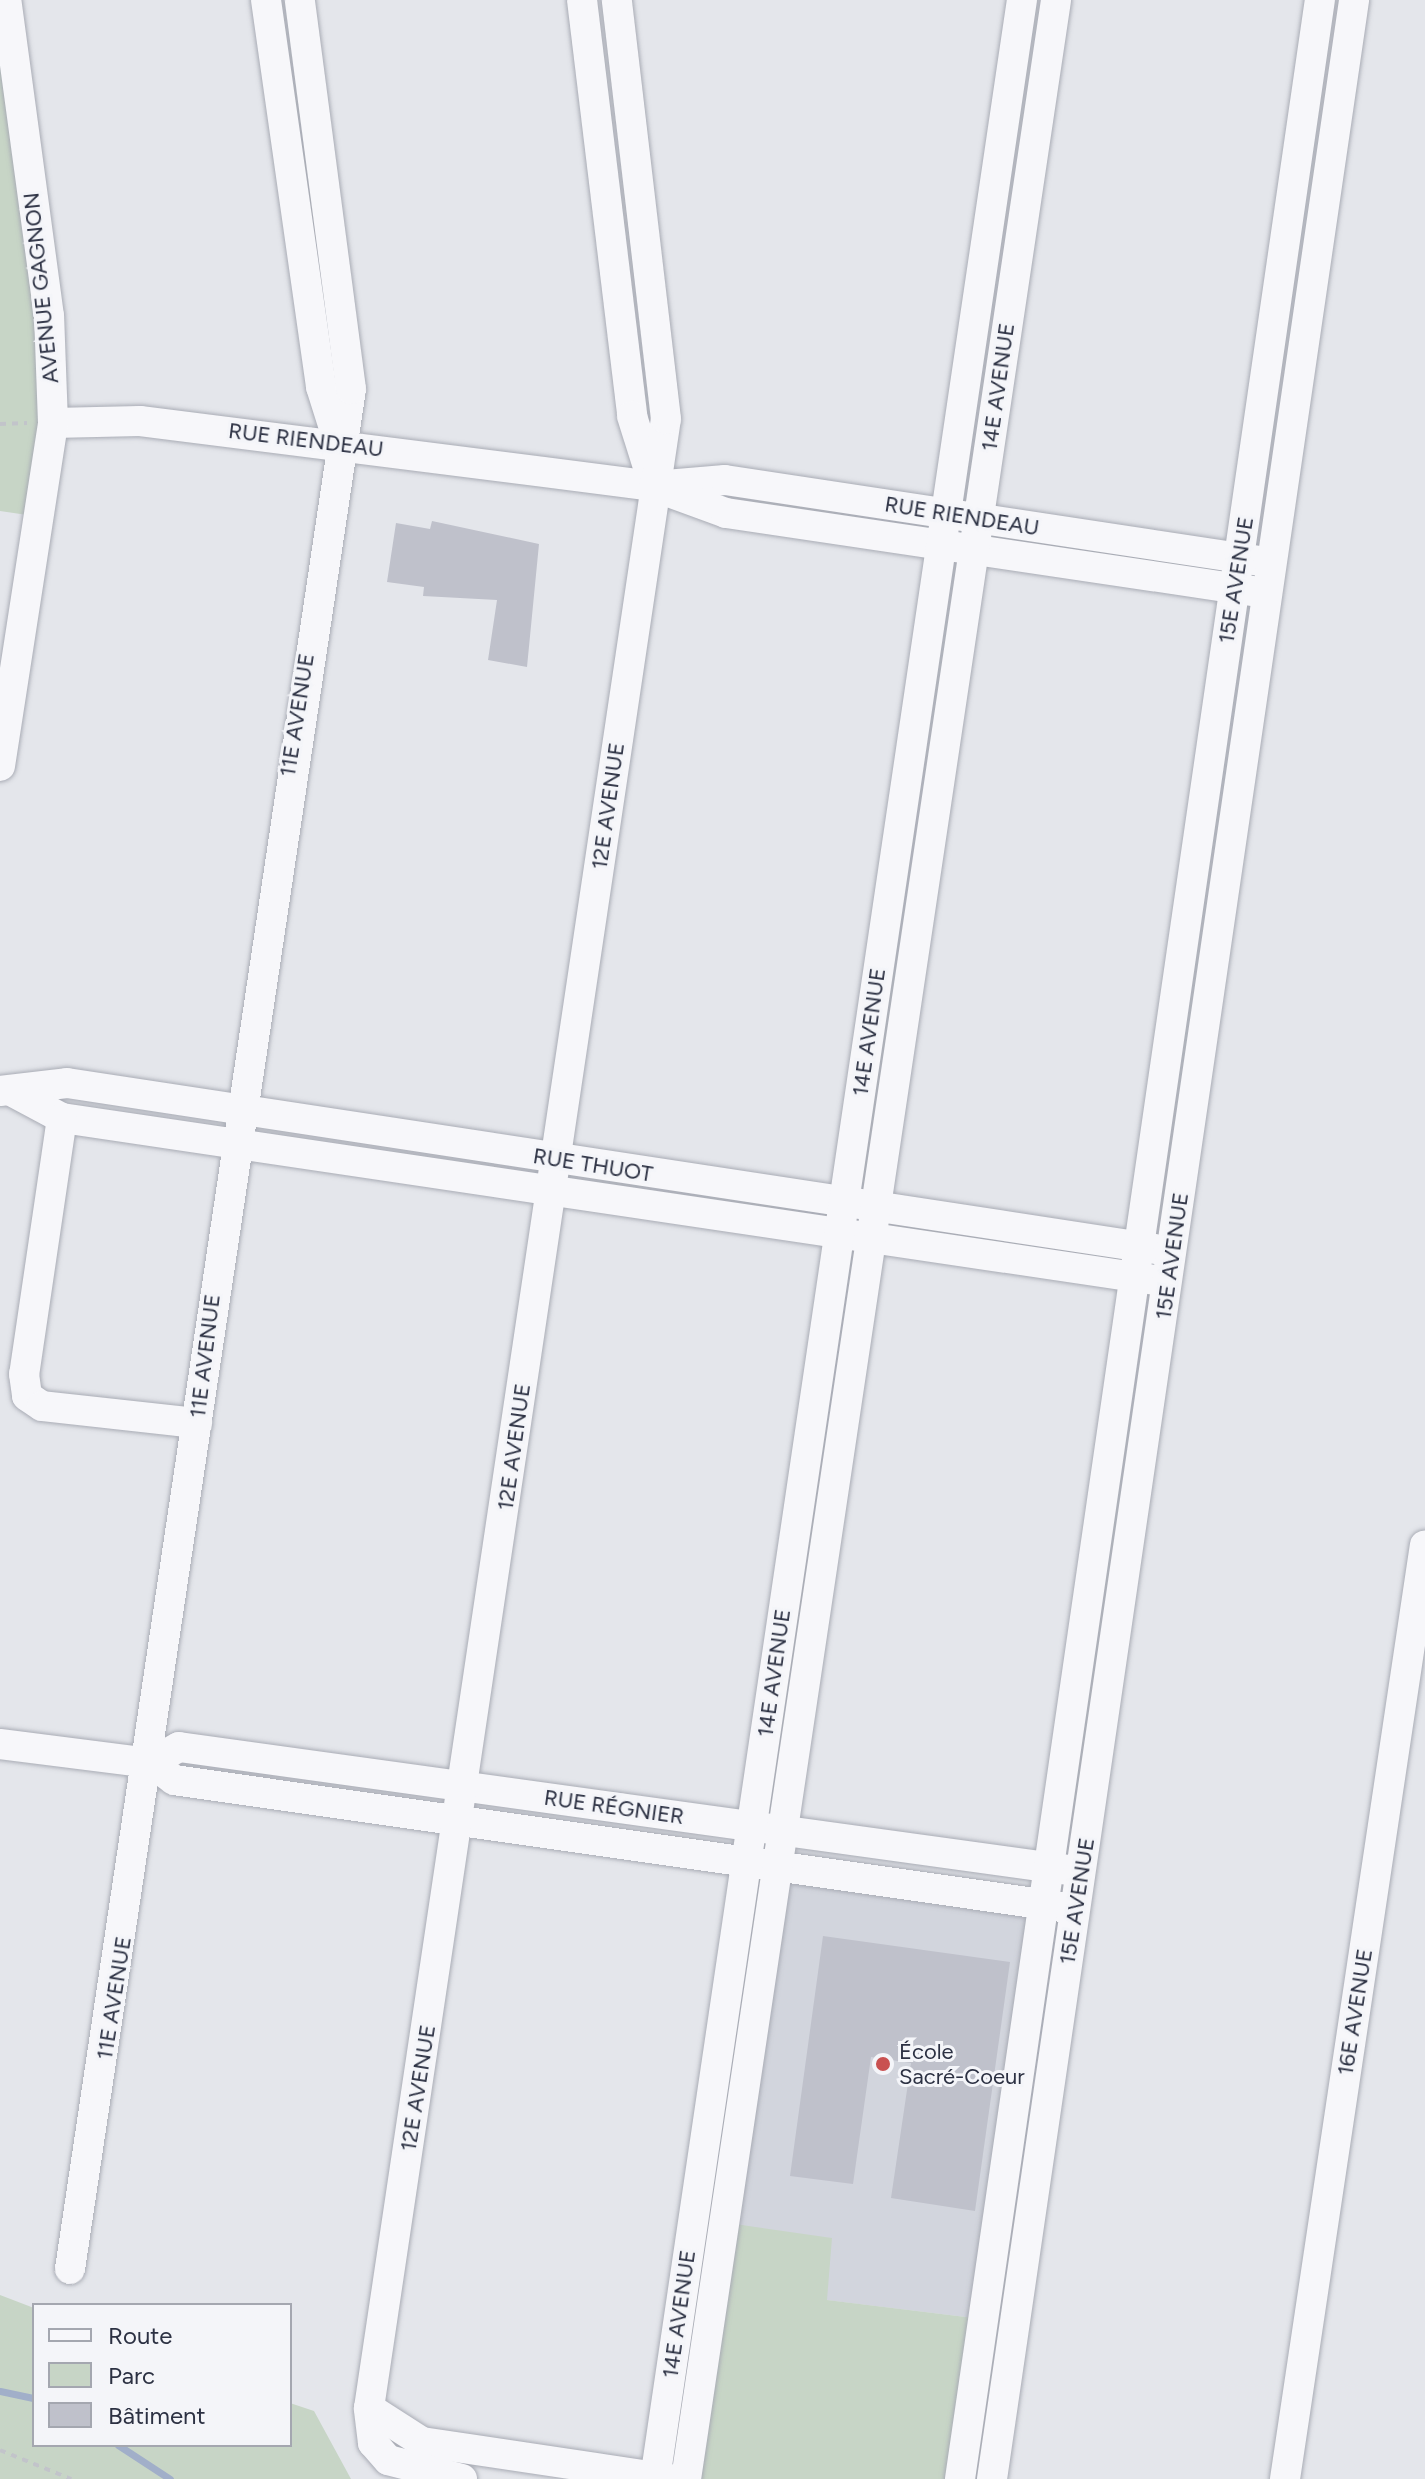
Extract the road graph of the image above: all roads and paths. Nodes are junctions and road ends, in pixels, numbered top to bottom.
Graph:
1 (6, 0) edge
2 (266, 0) edge
3 (300, 0) edge
4 (582, 0) edge
5 (617, 0) edge
6 (1022, 0) edge
7 (1056, 0) edge
8 (1320, 0) edge
9 (1354, 0) edge
10 (632, 127) junction
11 (597, 128) junction
12 (318, 135) junction
13 (285, 138) junction
14 (995, 185) junction
15 (1028, 188) junction
16 (1287, 239) junction
17 (1317, 244) junction
18 (53, 423) junction
19 (338, 443) junction
20 (654, 486) junction
21 (946, 514) junction
22 (979, 518) junction
23 (942, 545) junction
24 (974, 550) junction
25 (1270, 563) junction
26 (1237, 573) junction
27 (1265, 593) junction
28 (0, 766) edge
29 (894, 866) junction
30 (926, 870) junction
31 (1186, 921) junction
32 (1219, 926) junction
33 (7, 1092) edge
34 (238, 1110) junction
35 (62, 1118) junction
36 (233, 1142) junction
37 (554, 1174) junction
38 (842, 1217) junction
39 (873, 1222) junction
40 (1138, 1246) junction
41 (1173, 1252) junction
42 (1134, 1277) junction
43 (1168, 1282) junction
44 (197, 1423) junction
45 (1425, 1545) edge
46 (1089, 1581) junction
47 (1123, 1587) junction
48 (0, 1744) edge
49 (151, 1763) junction
50 (464, 1787) junction
51 (459, 1821) junction
52 (751, 1826) junction
53 (782, 1831) junction
54 (746, 1862) junction
55 (777, 1867) junction
56 (1048, 1868) junction
57 (1082, 1872) junction
58 (1042, 1905) junction
59 (1076, 1909) junction
60 (1010, 2113) junction
61 (1044, 2119) junction
62 (70, 2269) dead end
63 (989, 2269) junction
64 (1023, 2272) junction
65 (369, 2408) junction
66 (0, 2450) edge
67 (660, 2478) edge
68 (71, 2479) edge
69 (462, 2479) edge
70 (686, 2479) edge
71 (960, 2479) edge
72 (992, 2479) edge
73 (1285, 2479) edge

1 - 18 street, AVENUE GAGNON
2 - 13 street, 11E AVENUE
3 - 12 street, 11E AVENUE
4 - 11 street, 12E AVENUE
5 - 10 street, 12E AVENUE
6 - 14 street, 14E AVENUE
7 - 15 street, 14E AVENUE
8 - 16 street, 15E AVENUE
9 - 17 street, 15E AVENUE
10 - 11 street
10 - 20 street, 12E AVENUE
11 - 20 street, 12E AVENUE
12 - 13 street
12 - 19 street, 11E AVENUE
13 - 19 street, 11E AVENUE
14 - 15 street
14 - 21 street, 14E AVENUE
15 - 22 street, 14E AVENUE
16 - 17 street
16 - 26 street, 15E AVENUE
17 - 25 street, 15E AVENUE
18 - 19 street, RUE RIENDEAU
18 - 28 street, AVENUE GAGNON
19 - 20 street, RUE RIENDEAU
19 - 34 street, 11E AVENUE
20 - 21 street, RUE RIENDEAU
20 - 23 street, RUE RIENDEAU
20 - 37 street, 12E AVENUE
21 - 22 street, RUE RIENDEAU
21 - 23 street, 14E AVENUE
22 - 24 street, 14E AVENUE
22 - 26 street, RUE RIENDEAU
23 - 24 street, RUE RIENDEAU
23 - 29 street, 14E AVENUE
24 - 26 street, RUE RIENDEAU
24 - 30 street, 14E AVENUE
25 - 26 street, RUE RIENDEAU
25 - 27 street, 15E AVENUE
26 - 27 street, RUE RIENDEAU
26 - 31 street, 15E AVENUE
27 - 32 street, 15E AVENUE
29 - 30 street
29 - 38 street, 14E AVENUE
30 - 39 street, 14E AVENUE
31 - 32 street
31 - 40 street, 15E AVENUE
32 - 41 street, 15E AVENUE
33 - 34 street, RUE THUOT
33 - 35 street, RUE THUOT
34 - 36 street, 11E AVENUE
34 - 37 street, RUE THUOT
35 - 36 street, RUE THUOT
35 - 44 street
36 - 37 street, RUE THUOT
36 - 44 street, 11E AVENUE
37 - 38 street, RUE THUOT
37 - 50 street, 12E AVENUE
38 - 39 street, RUE THUOT
38 - 52 street, 14E AVENUE
39 - 40 street, RUE THUOT
39 - 42 street, RUE THUOT
39 - 53 street, 14E AVENUE
40 - 41 street, RUE THUOT
40 - 42 street, 15E AVENUE
41 - 43 street, 15E AVENUE
42 - 43 street, RUE THUOT
42 - 46 street, 15E AVENUE
43 - 47 street, 15E AVENUE
44 - 49 street, 11E AVENUE
45 - 73 street, 16E AVENUE
46 - 47 street
46 - 56 street, 15E AVENUE
47 - 57 street, 15E AVENUE
48 - 49 street, RUE RÉGNIER
49 - 50 street, RUE RÉGNIER
49 - 51 street, RUE RÉGNIER
49 - 62 street, 11E AVENUE
50 - 51 street, 12E AVENUE
50 - 52 street, RUE RÉGNIER
51 - 54 street, RUE RÉGNIER
51 - 65 street, 12E AVENUE
52 - 53 street, RUE RÉGNIER
52 - 54 street, 14E AVENUE
53 - 55 street, 14E AVENUE
53 - 56 street, RUE RÉGNIER
54 - 55 street, RUE RÉGNIER
54 - 67 street, 14E AVENUE
55 - 58 street, RUE RÉGNIER
55 - 70 street, 14E AVENUE
56 - 57 street, RUE RÉGNIER
56 - 58 street, 15E AVENUE
57 - 59 street, 15E AVENUE
58 - 59 street, RUE RÉGNIER
58 - 60 street, 15E AVENUE
59 - 61 street, 15E AVENUE
60 - 61 street
60 - 63 street, 15E AVENUE
61 - 64 street, 15E AVENUE
63 - 64 street
63 - 71 street, 15E AVENUE
64 - 72 street, 15E AVENUE
65 - 67 street
65 - 69 street, 12E AVENUE
66 - 68 path

